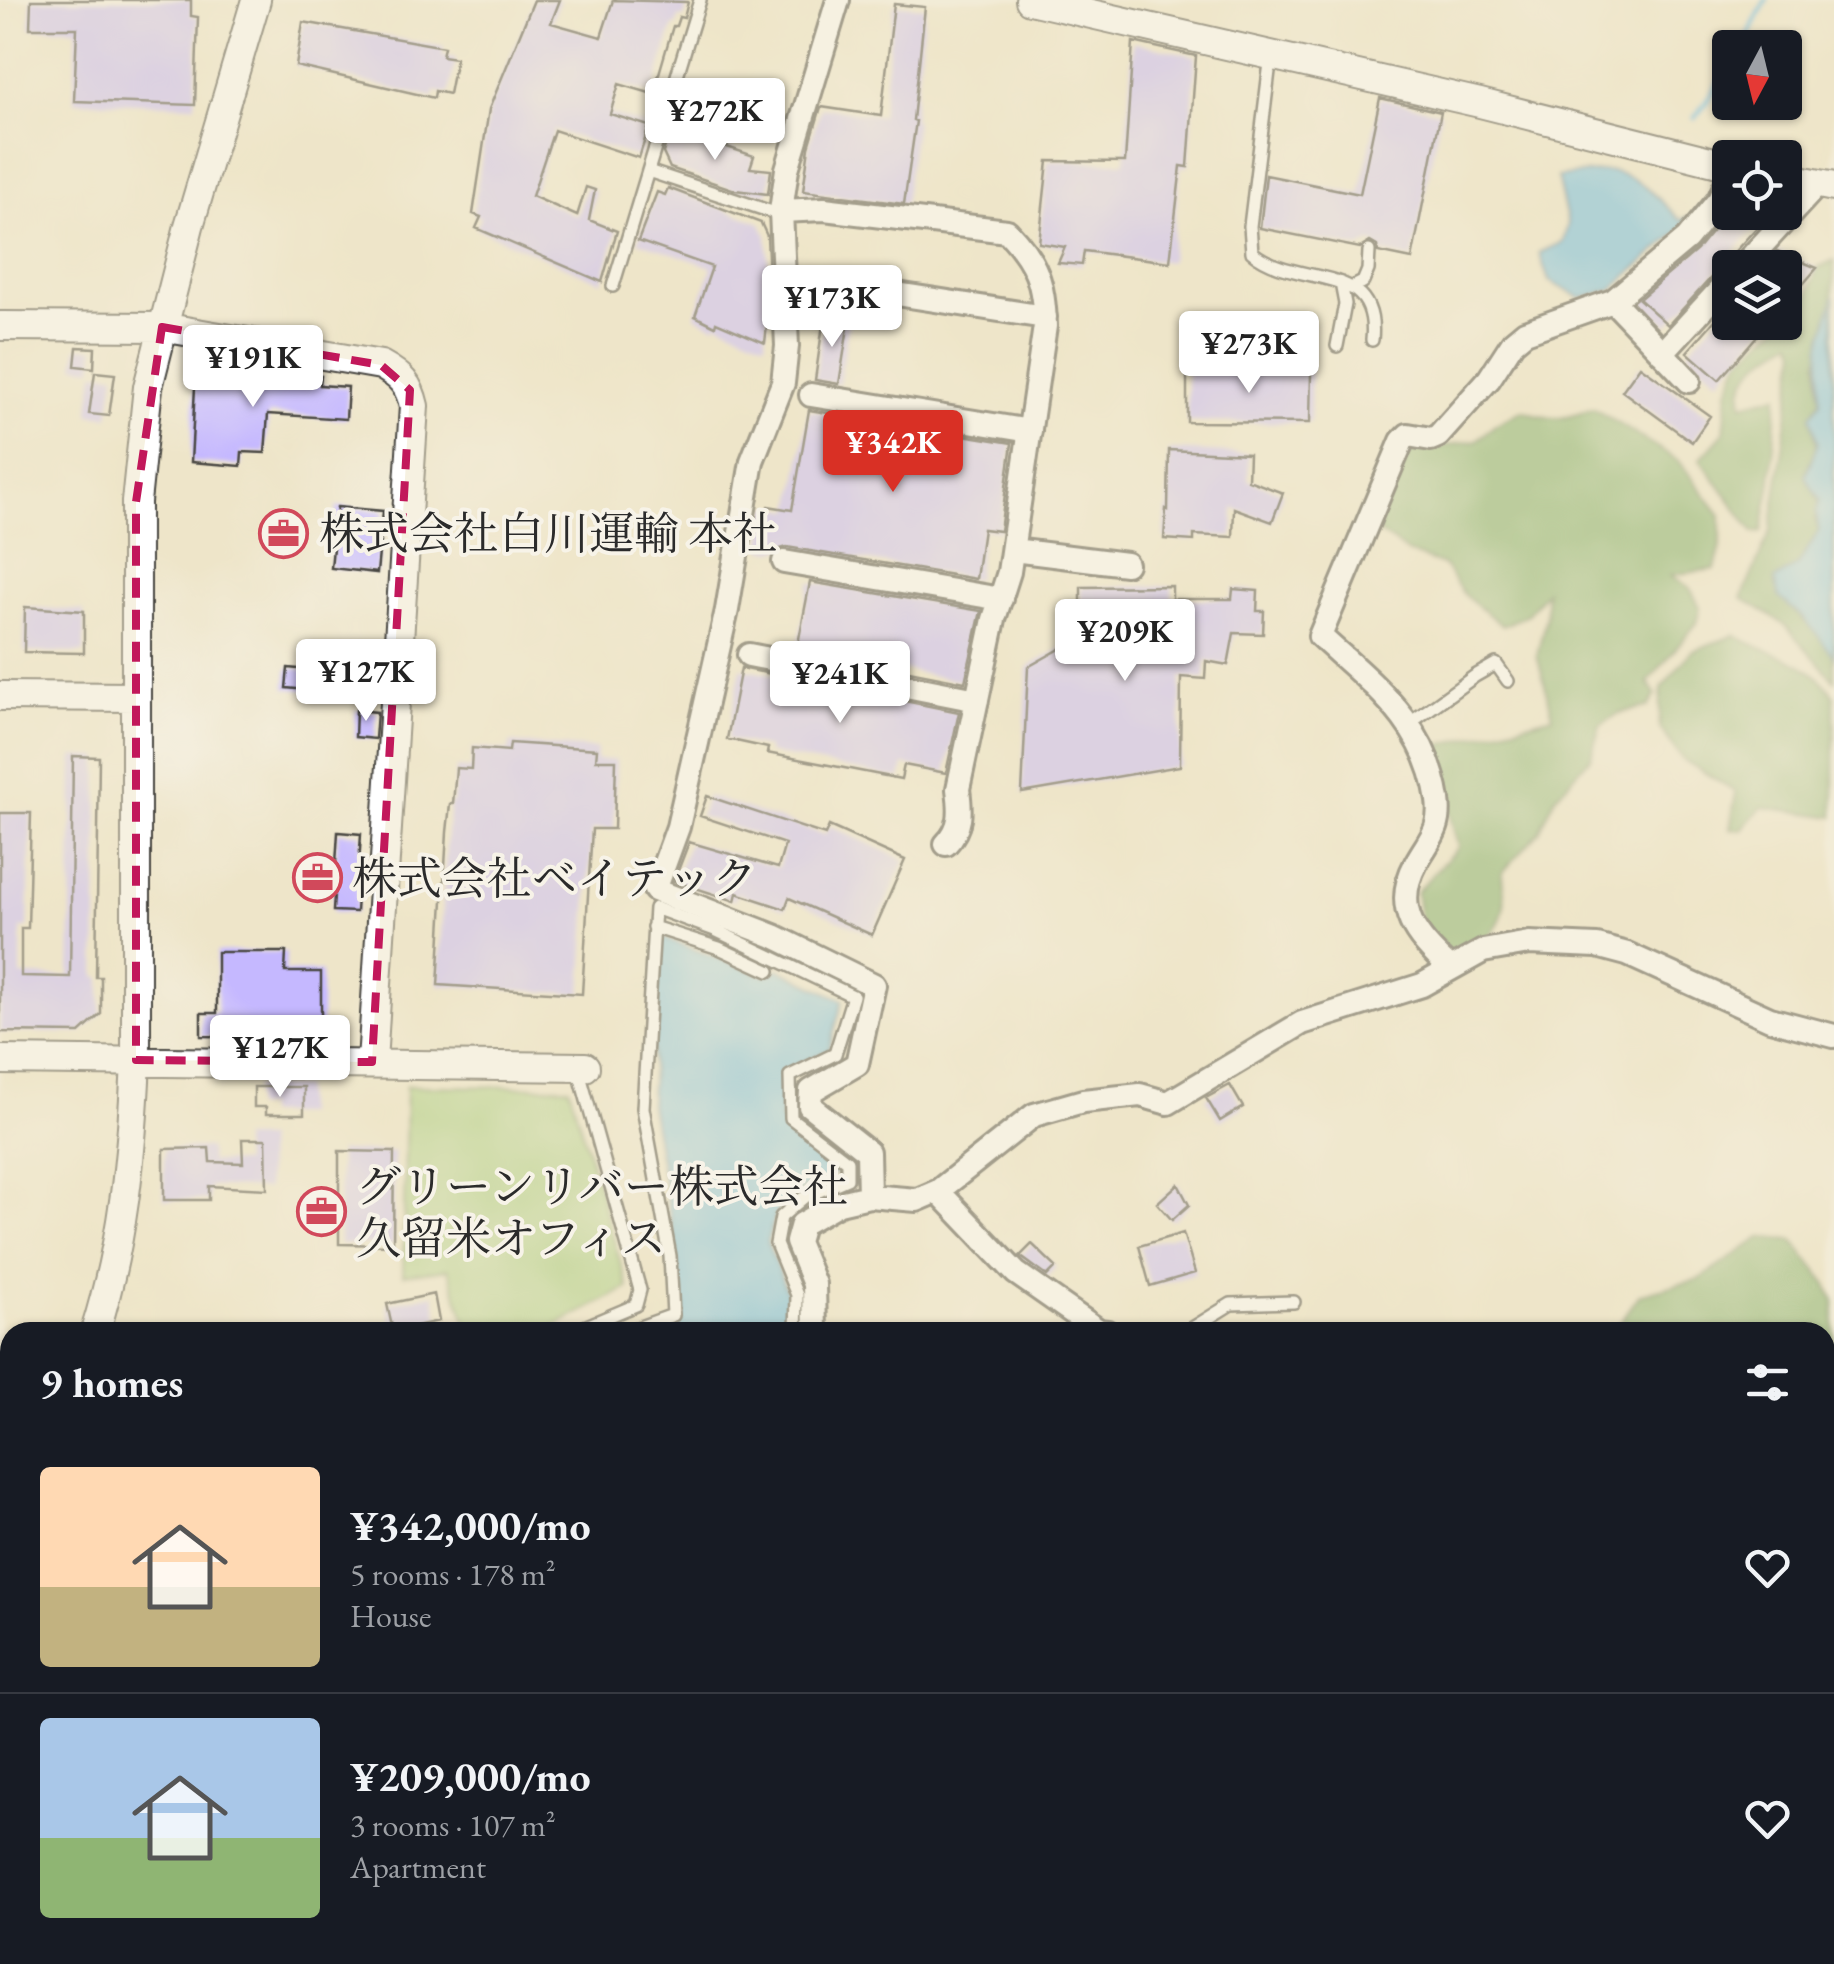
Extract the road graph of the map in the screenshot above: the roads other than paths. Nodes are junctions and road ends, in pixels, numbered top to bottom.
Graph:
1 (256, 0) edge
2 (700, 0) edge
3 (838, 0) edge
4 (1030, 0) edge
5 (1271, 55) junction
6 (1712, 162) edge
7 (648, 171) junction
8 (1826, 186) edge
9 (1712, 208) edge
10 (781, 213) junction
11 (1760, 250) edge
12 (1370, 251) dead end
13 (826, 283) dead end
14 (613, 286) dead end
15 (1346, 286) junction
16 (1712, 299) edge
17 (1613, 301) junction
18 (1045, 317) junction
19 (0, 326) edge
20 (162, 327) junction
21 (1372, 340) dead end
22 (1337, 346) dead end
23 (1662, 353) junction
24 (1689, 380) dead end
25 (812, 395) dead end
26 (1030, 431) junction
27 (1012, 550) junction
28 (784, 562) dead end
29 (1126, 564) dead end
30 (1001, 599) junction
31 (749, 655) dead end
32 (1508, 681) dead end
33 (0, 696) edge
34 (136, 697) junction
35 (977, 700) junction
36 (1410, 724) junction
37 (946, 844) dead end
38 (653, 926) junction
39 (1450, 968) junction
40 (769, 970) dead end
41 (1834, 1036) edge
42 (0, 1060) edge
43 (136, 1060) junction
44 (372, 1062) junction
45 (581, 1067) joint
46 (938, 1191) junction
47 (868, 1196) junction
48 (1294, 1302) dead end
49 (99, 1322) edge
50 (595, 1322) edge
51 (653, 1322) edge
52 (796, 1322) edge
53 (815, 1322) edge
54 (1085, 1322) edge
55 (1202, 1322) edge

1 - 20 street
2 - 7 lane
3 - 10 street
4 - 5 street
5 - 6 street
5 - 15 lane
7 - 10 lane
7 - 14 lane
8 - 11 street
9 - 17 street
10 - 18 street
10 - 47 street
12 - 15 lane
13 - 18 street
15 - 21 lane
15 - 22 lane
16 - 23 street
17 - 23 street
17 - 36 street
18 - 26 street
19 - 20 street
20 - 34 street
20 - 44 street
23 - 24 street
25 - 26 street
26 - 27 street
27 - 29 street
27 - 30 street
28 - 30 street
30 - 35 street
31 - 35 street
32 - 36 lane
33 - 34 street
34 - 43 street
35 - 37 street
36 - 39 street
38 - 40 lane
38 - 51 lane
38 - 52 lane
39 - 41 street
39 - 46 street
42 - 43 street
43 - 44 street
43 - 49 street
44 - 45 street
45 - 50 lane
46 - 47 street
46 - 54 street
47 - 53 street
48 - 55 lane

